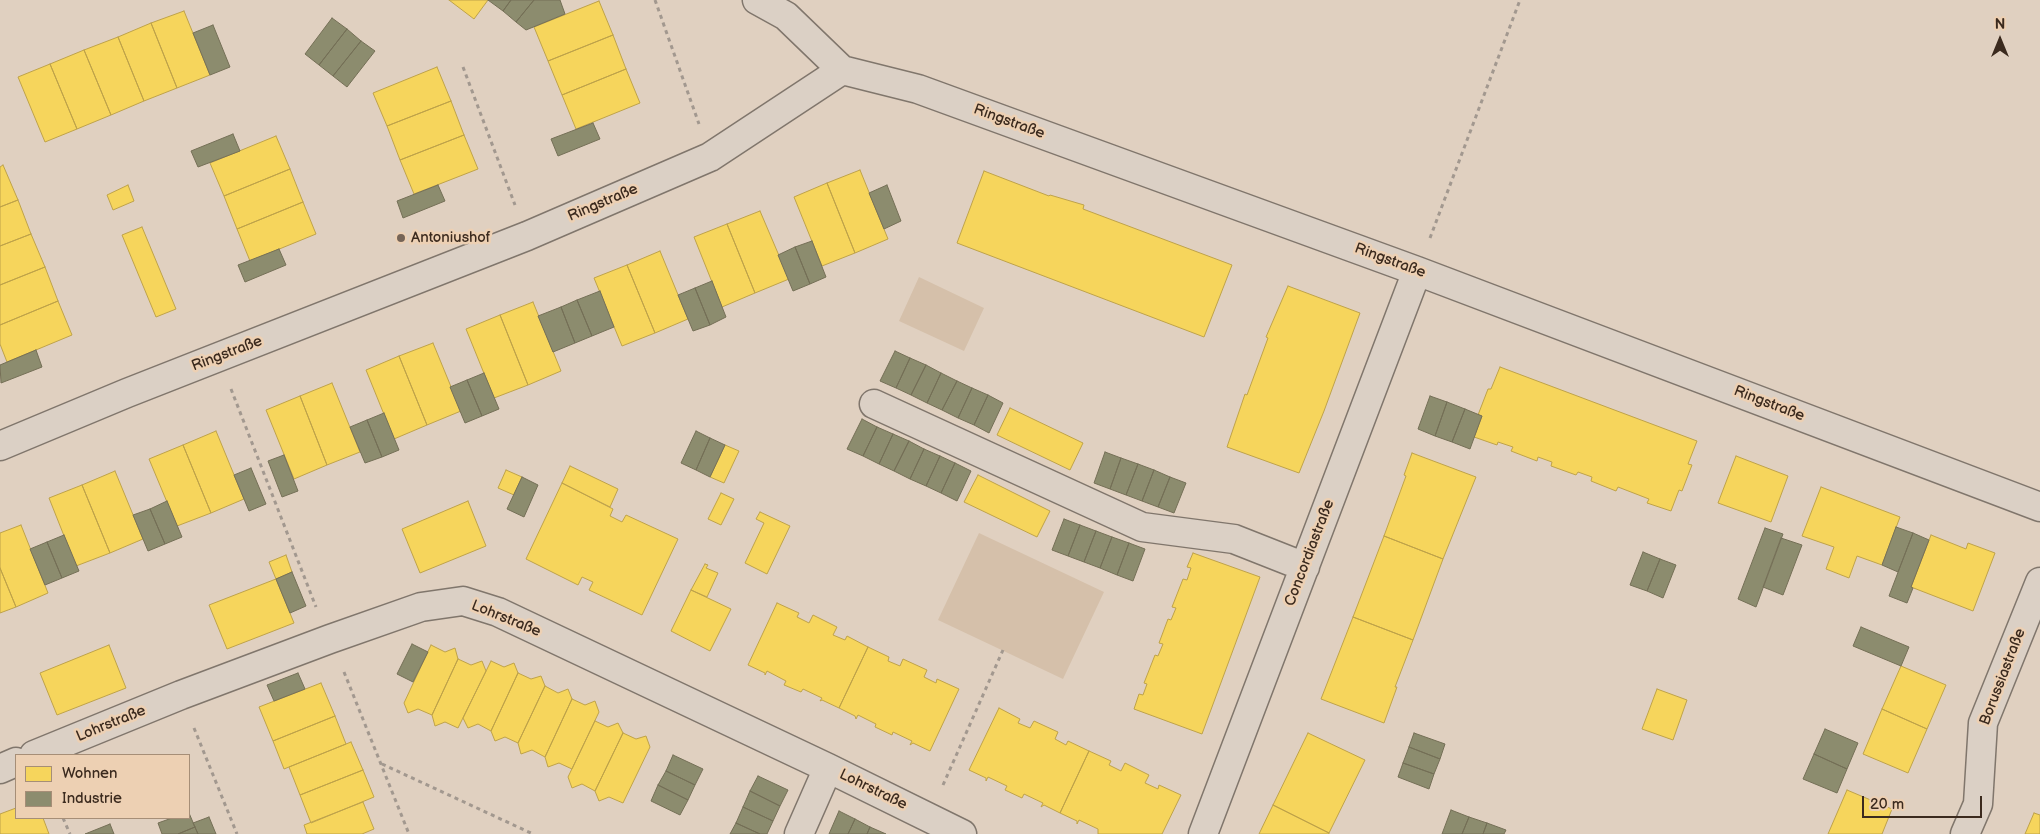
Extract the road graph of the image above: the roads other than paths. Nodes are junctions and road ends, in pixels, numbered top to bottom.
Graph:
1 (757, 0) edge
2 (842, 70) junction
3 (1417, 271) junction
4 (874, 404) dead end
5 (0, 446) edge
6 (2040, 507) edge
7 (1305, 567) junction
8 (2040, 582) edge
9 (36, 754) edge
10 (15, 762) edge
11 (0, 768) edge
12 (828, 768) junction
13 (799, 834) edge
14 (962, 834) edge
15 (1203, 834) edge
16 (1965, 834) edge

1 - 2 street
2 - 3 street, Ringstraße
2 - 5 street, Ringstraße
3 - 6 street, Ringstraße
3 - 7 street, Concordiastraße
4 - 7 street
7 - 15 street, Concordiastraße
8 - 16 street, Borussiastraße
9 - 12 street, Lohrstraße
10 - 11 street
12 - 13 street
12 - 14 street, Lohrstraße

